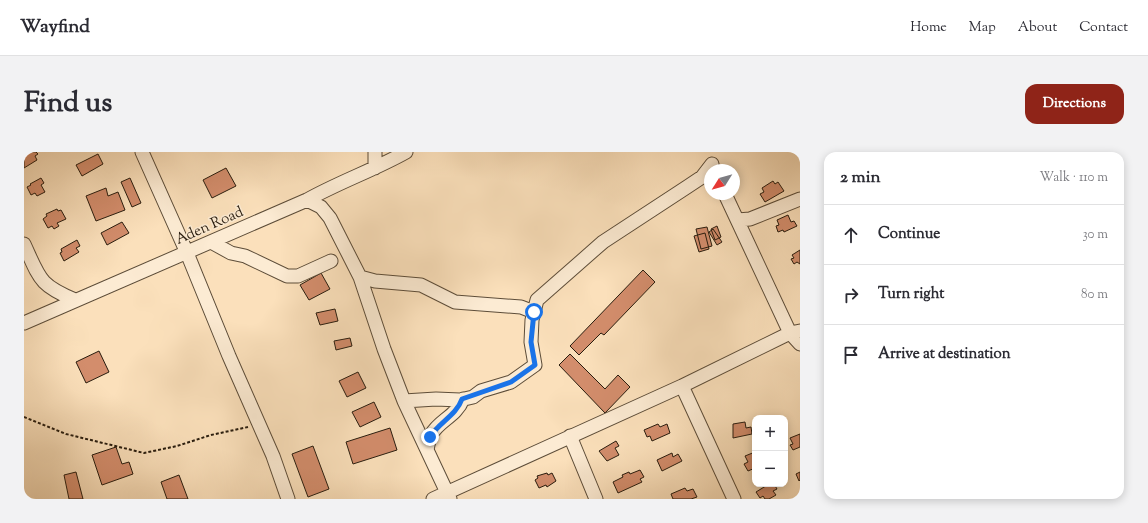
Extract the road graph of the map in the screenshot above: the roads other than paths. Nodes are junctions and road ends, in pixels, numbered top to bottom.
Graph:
1 (142, 152) edge
2 (375, 152) edge
3 (406, 152) edge
4 (711, 162) edge
5 (375, 168) junction
6 (800, 199) edge
7 (307, 200) junction
8 (728, 200) edge
9 (738, 220) junction
10 (211, 242) junction
11 (24, 244) edge
12 (187, 253) junction
13 (331, 262) dead end
14 (360, 277) junction
15 (76, 300) junction
16 (534, 312) junction
17 (24, 323) edge
18 (795, 332) edge
19 (800, 344) edge
20 (682, 386) junction
21 (462, 399) junction
22 (404, 401) junction
23 (570, 436) junction
24 (427, 450) junction
25 (449, 496) edge
26 (288, 499) edge
27 (433, 499) edge
28 (596, 499) edge
29 (734, 499) edge

1 - 12 street
2 - 5 street
3 - 5 street, Aden Road
4 - 16 street
5 - 7 street, Aden Road
6 - 9 street
7 - 10 street, Aden Road
7 - 14 street
8 - 9 street
9 - 18 street
10 - 12 street, Aden Road
10 - 13 street
11 - 15 street
12 - 15 street, Aden Road
12 - 26 street
14 - 16 street
14 - 22 street
15 - 17 street, Aden Road
16 - 21 street
18 - 19 street
18 - 20 street
20 - 23 street
20 - 29 street
21 - 22 street
21 - 24 street
22 - 24 street
23 - 25 street
23 - 28 street
24 - 25 street
25 - 27 street

